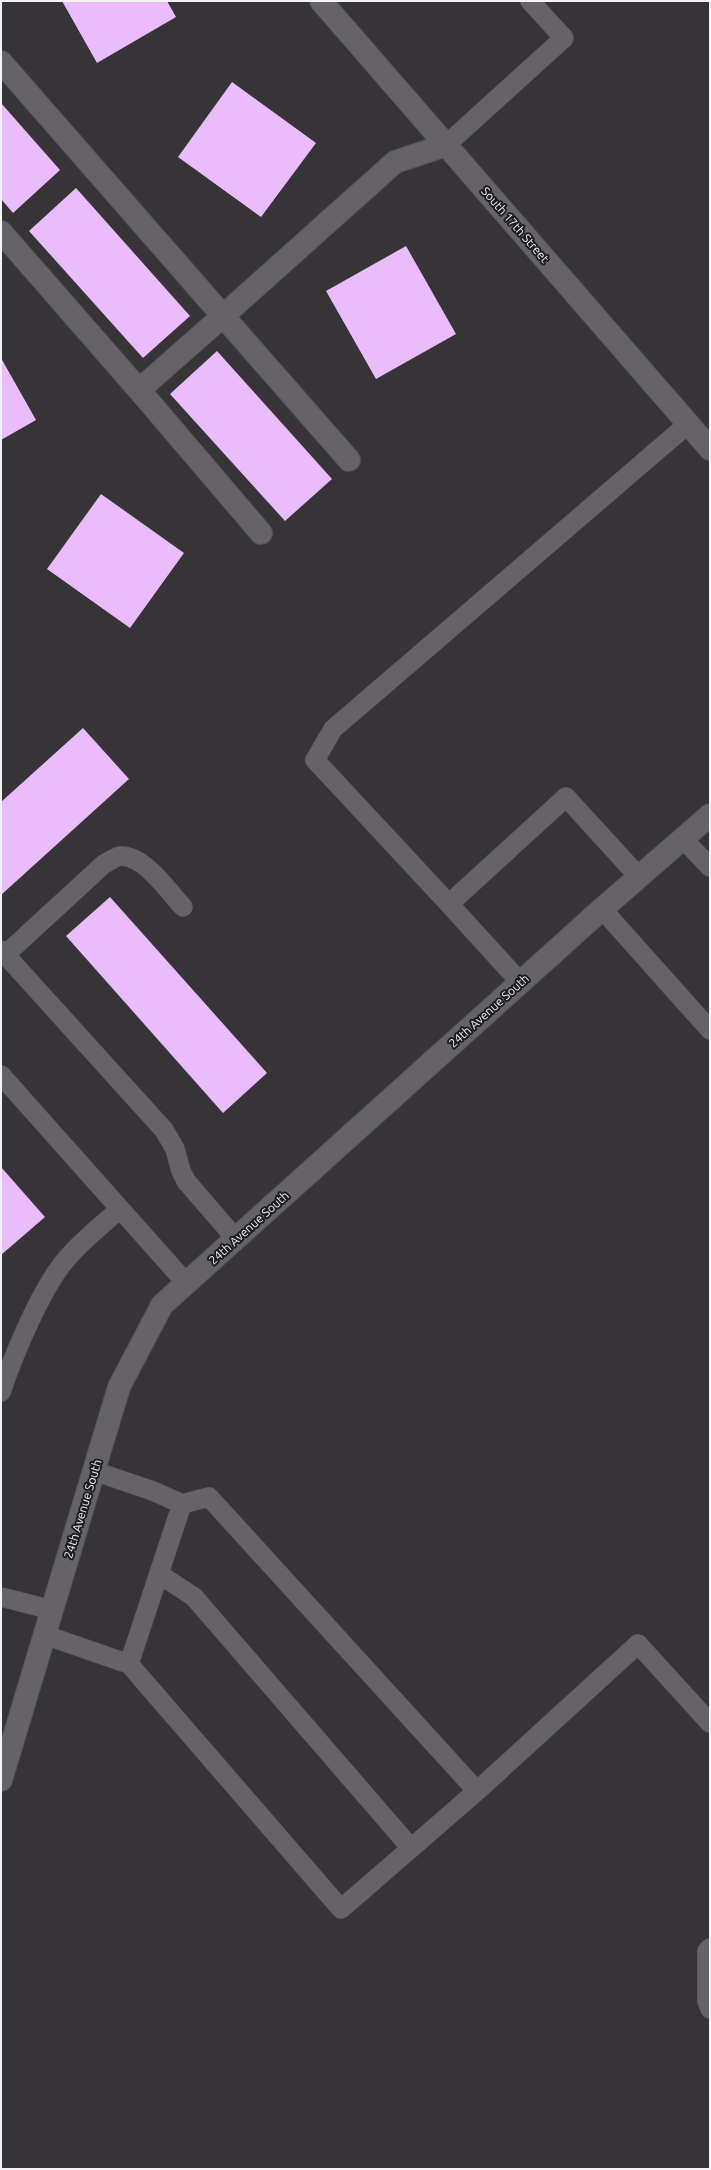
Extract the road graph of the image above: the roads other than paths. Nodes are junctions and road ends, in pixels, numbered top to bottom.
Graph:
1 (321, 1) edge
2 (530, 1) edge
3 (1, 62) edge
4 (446, 145) junction
5 (1, 232) edge
6 (223, 316) junction
7 (139, 390) junction
8 (688, 424) junction
9 (710, 449) edge
10 (349, 460) dead end
11 (261, 533) dead end
12 (710, 815) edge
13 (683, 839) junction
14 (710, 867) edge
15 (639, 877) junction
16 (449, 904) junction
17 (183, 907) dead end
18 (602, 909) junction
19 (3, 953) edge
20 (521, 983) junction
21 (710, 1030) edge
22 (1, 1075) edge
23 (120, 1209) junction
24 (236, 1239) junction
25 (186, 1284) junction
26 (6, 1363) edge
27 (1, 1392) edge
28 (94, 1471) junction
29 (182, 1504) junction
30 (159, 1574) junction
31 (1, 1597) edge
32 (52, 1610) junction
33 (45, 1635) junction
34 (129, 1664) junction
35 (710, 1722) edge
36 (1, 1780) edge
37 (477, 1791) junction
38 (411, 1848) junction
39 (710, 1948) edge
40 (710, 2009) edge

1 - 4 street, South 17th Street
2 - 4 lane
3 - 6 street
4 - 6 street
4 - 8 street, South 17th Street
5 - 7 street
6 - 7 street
6 - 10 street
7 - 11 street
8 - 9 street, South 17th Street
8 - 16 lane
12 - 13 street, 24th Avenue South
13 - 14 lane
13 - 15 street, 24th Avenue South
15 - 16 lane
15 - 18 street, 24th Avenue South
16 - 20 lane
17 - 19 lane
18 - 20 street, 24th Avenue South
18 - 21 lane
19 - 24 lane
20 - 24 street, 24th Avenue South
22 - 23 lane
23 - 25 lane
23 - 26 lane
24 - 25 street, 24th Avenue South
25 - 28 street, 24th Avenue South
26 - 27 lane
28 - 29 lane
28 - 32 street, 24th Avenue South
29 - 30 lane
29 - 37 lane
30 - 34 lane
30 - 38 lane
31 - 32 lane
32 - 33 street, 24th Avenue South
33 - 34 lane
33 - 36 street, 24th Avenue South
34 - 38 lane
35 - 37 lane
37 - 38 lane
39 - 40 lane

